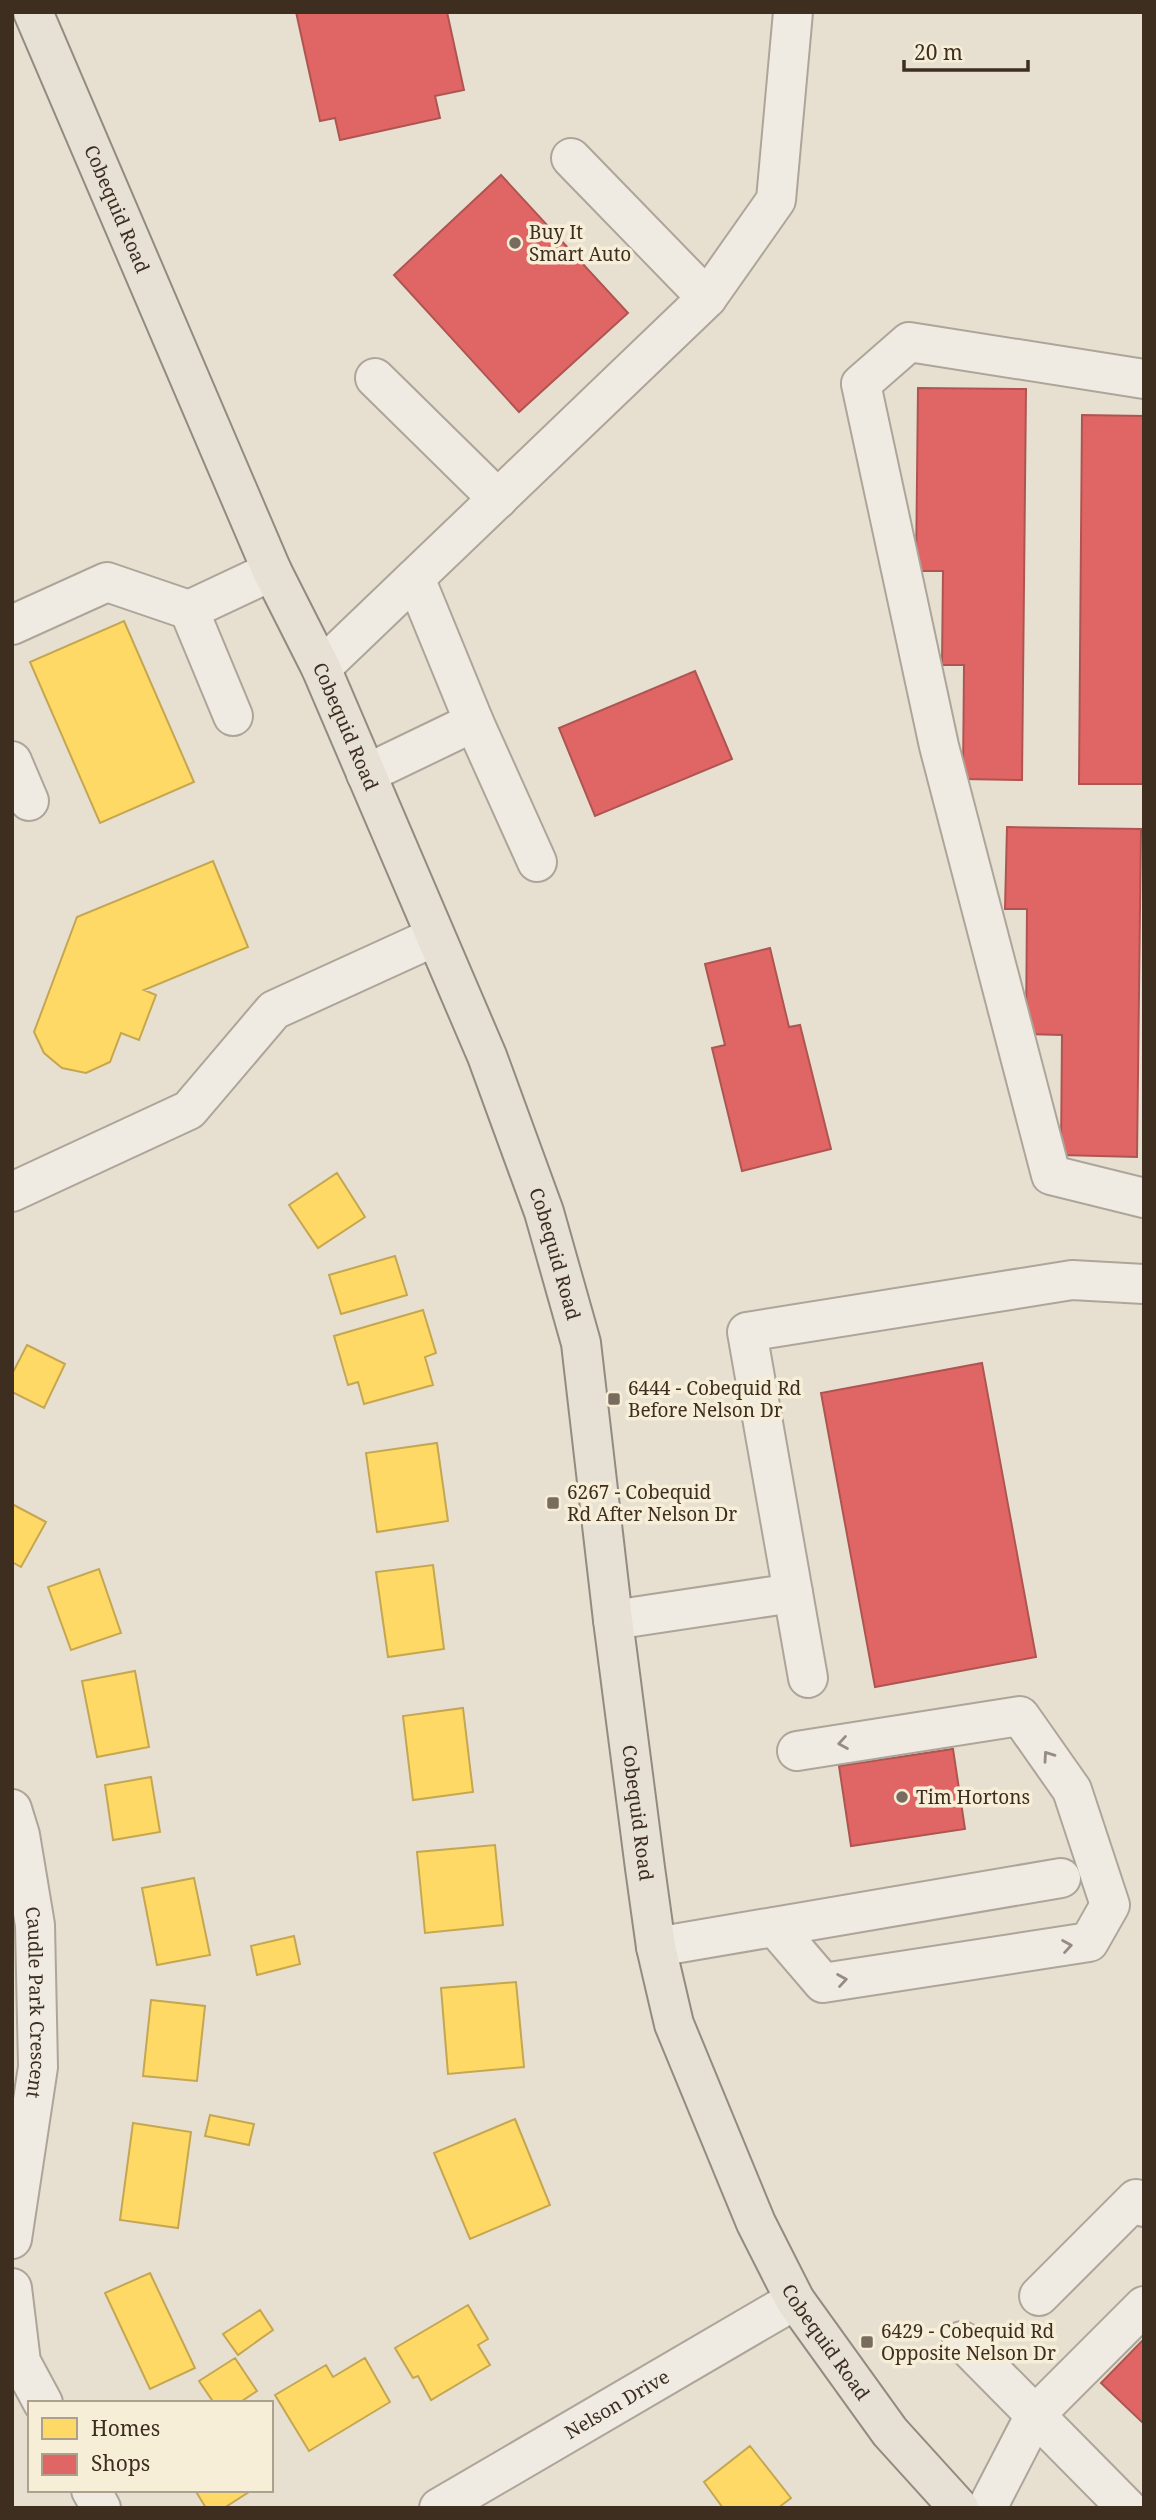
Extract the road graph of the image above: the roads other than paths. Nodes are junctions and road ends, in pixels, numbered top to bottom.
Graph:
1 (33, 12) edge
2 (793, 12) edge
3 (571, 158) dead end
4 (707, 298) junction
5 (375, 379) dead end
6 (1144, 379) edge
7 (498, 499) junction
8 (272, 571) junction
9 (415, 578) junction
10 (190, 610) junction
11 (12, 625) edge
12 (321, 668) junction
13 (233, 716) dead end
14 (474, 722) junction
15 (12, 761) edge
16 (366, 774) junction
17 (29, 801) dead end
18 (537, 862) dead end
19 (434, 937) junction
20 (12, 1192) edge
21 (1144, 1198) edge
22 (1144, 1284) edge
23 (793, 1593) junction
24 (612, 1620) junction
25 (808, 1678) dead end
26 (797, 1751) dead end
27 (12, 1810) edge
28 (1061, 1878) dead end
29 (775, 1927) junction
30 (656, 1947) junction
31 (1141, 2198) edge
32 (12, 2239) edge
33 (12, 2288) edge
34 (1039, 2296) dead end
35 (795, 2300) junction
36 (1144, 2306) edge
37 (962, 2342) dead end
38 (42, 2401) edge
39 (1035, 2415) junction
40 (92, 2492) edge
41 (101, 2508) edge
42 (439, 2508) edge
43 (959, 2508) edge
44 (987, 2508) edge
45 (1127, 2508) edge

1 - 8 main road, Cobequid Road
2 - 4 street
3 - 4 street
4 - 7 street
5 - 7 street
6 - 21 street
7 - 9 street
8 - 10 street
8 - 12 main road, Cobequid Road
9 - 12 street
9 - 14 street
10 - 11 street
10 - 13 street
12 - 16 main road, Cobequid Road
14 - 16 street
14 - 18 street
15 - 17 street
16 - 19 main road, Cobequid Road
19 - 20 street
19 - 24 main road, Cobequid Road
22 - 23 street
23 - 24 street
23 - 25 street
24 - 30 main road, Cobequid Road
29 -> 26 street
27 - 32 street, Caudle Park Crescent
28 - 29 street
29 - 30 street
30 - 35 main road, Cobequid Road
31 - 34 street
33 - 38 street
35 - 42 street, Nelson Drive
35 - 43 main road, Cobequid Road
36 - 39 street
37 - 39 street
39 - 44 street
39 - 45 street
40 - 41 street

